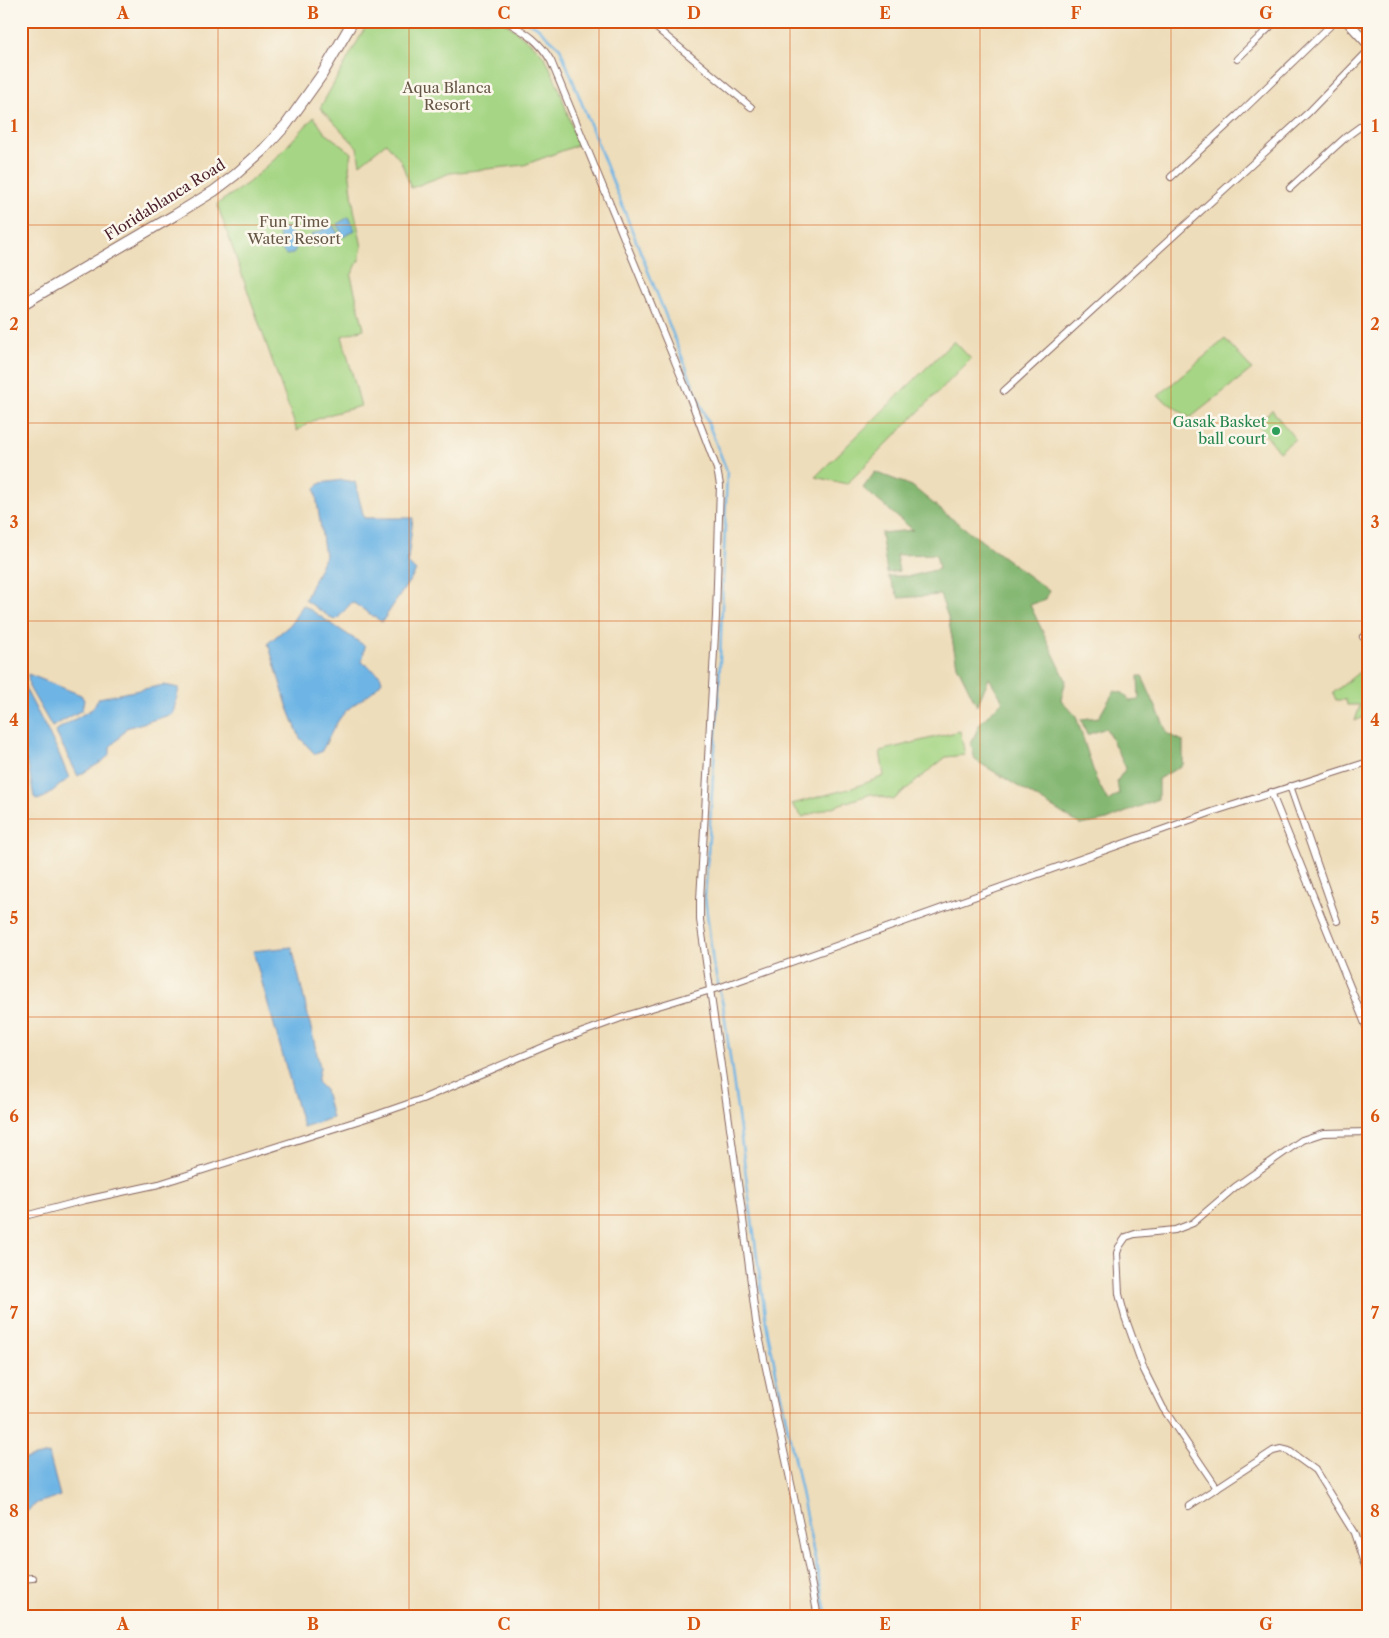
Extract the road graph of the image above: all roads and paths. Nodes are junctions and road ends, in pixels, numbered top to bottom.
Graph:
1 (353, 21) edge
2 (506, 21) edge
3 (648, 21) edge
4 (1276, 21) edge
5 (1335, 21) edge
6 (1347, 21) edge
7 (1368, 44) edge
8 (1368, 51) edge
9 (1237, 59) dead end
10 (751, 107) dead end
11 (1368, 120) edge
12 (1171, 177) dead end
13 (1290, 188) dead end
14 (21, 305) edge
15 (1004, 391) dead end
16 (1368, 762) edge
17 (1290, 786) junction
18 (1271, 792) junction
19 (1337, 921) dead end
20 (715, 989) junction
21 (1368, 1031) edge
22 (1368, 1132) edge
23 (21, 1217) edge
24 (1216, 1488) junction
25 (1188, 1506) dead end
26 (1368, 1575) edge
27 (33, 1578) dead end
28 (21, 1579) edge
29 (818, 1617) edge

1 - 14 main road, Floridablanca Road
2 - 20 street
3 - 10 street
4 - 9 street
5 - 12 street
6 - 7 street
8 - 15 street
11 - 13 street
16 - 17 street
17 - 18 street
17 - 19 street
18 - 20 street
18 - 21 street
20 - 23 street
20 - 29 street
22 - 24 street
24 - 25 street
24 - 26 street
27 - 28 street

